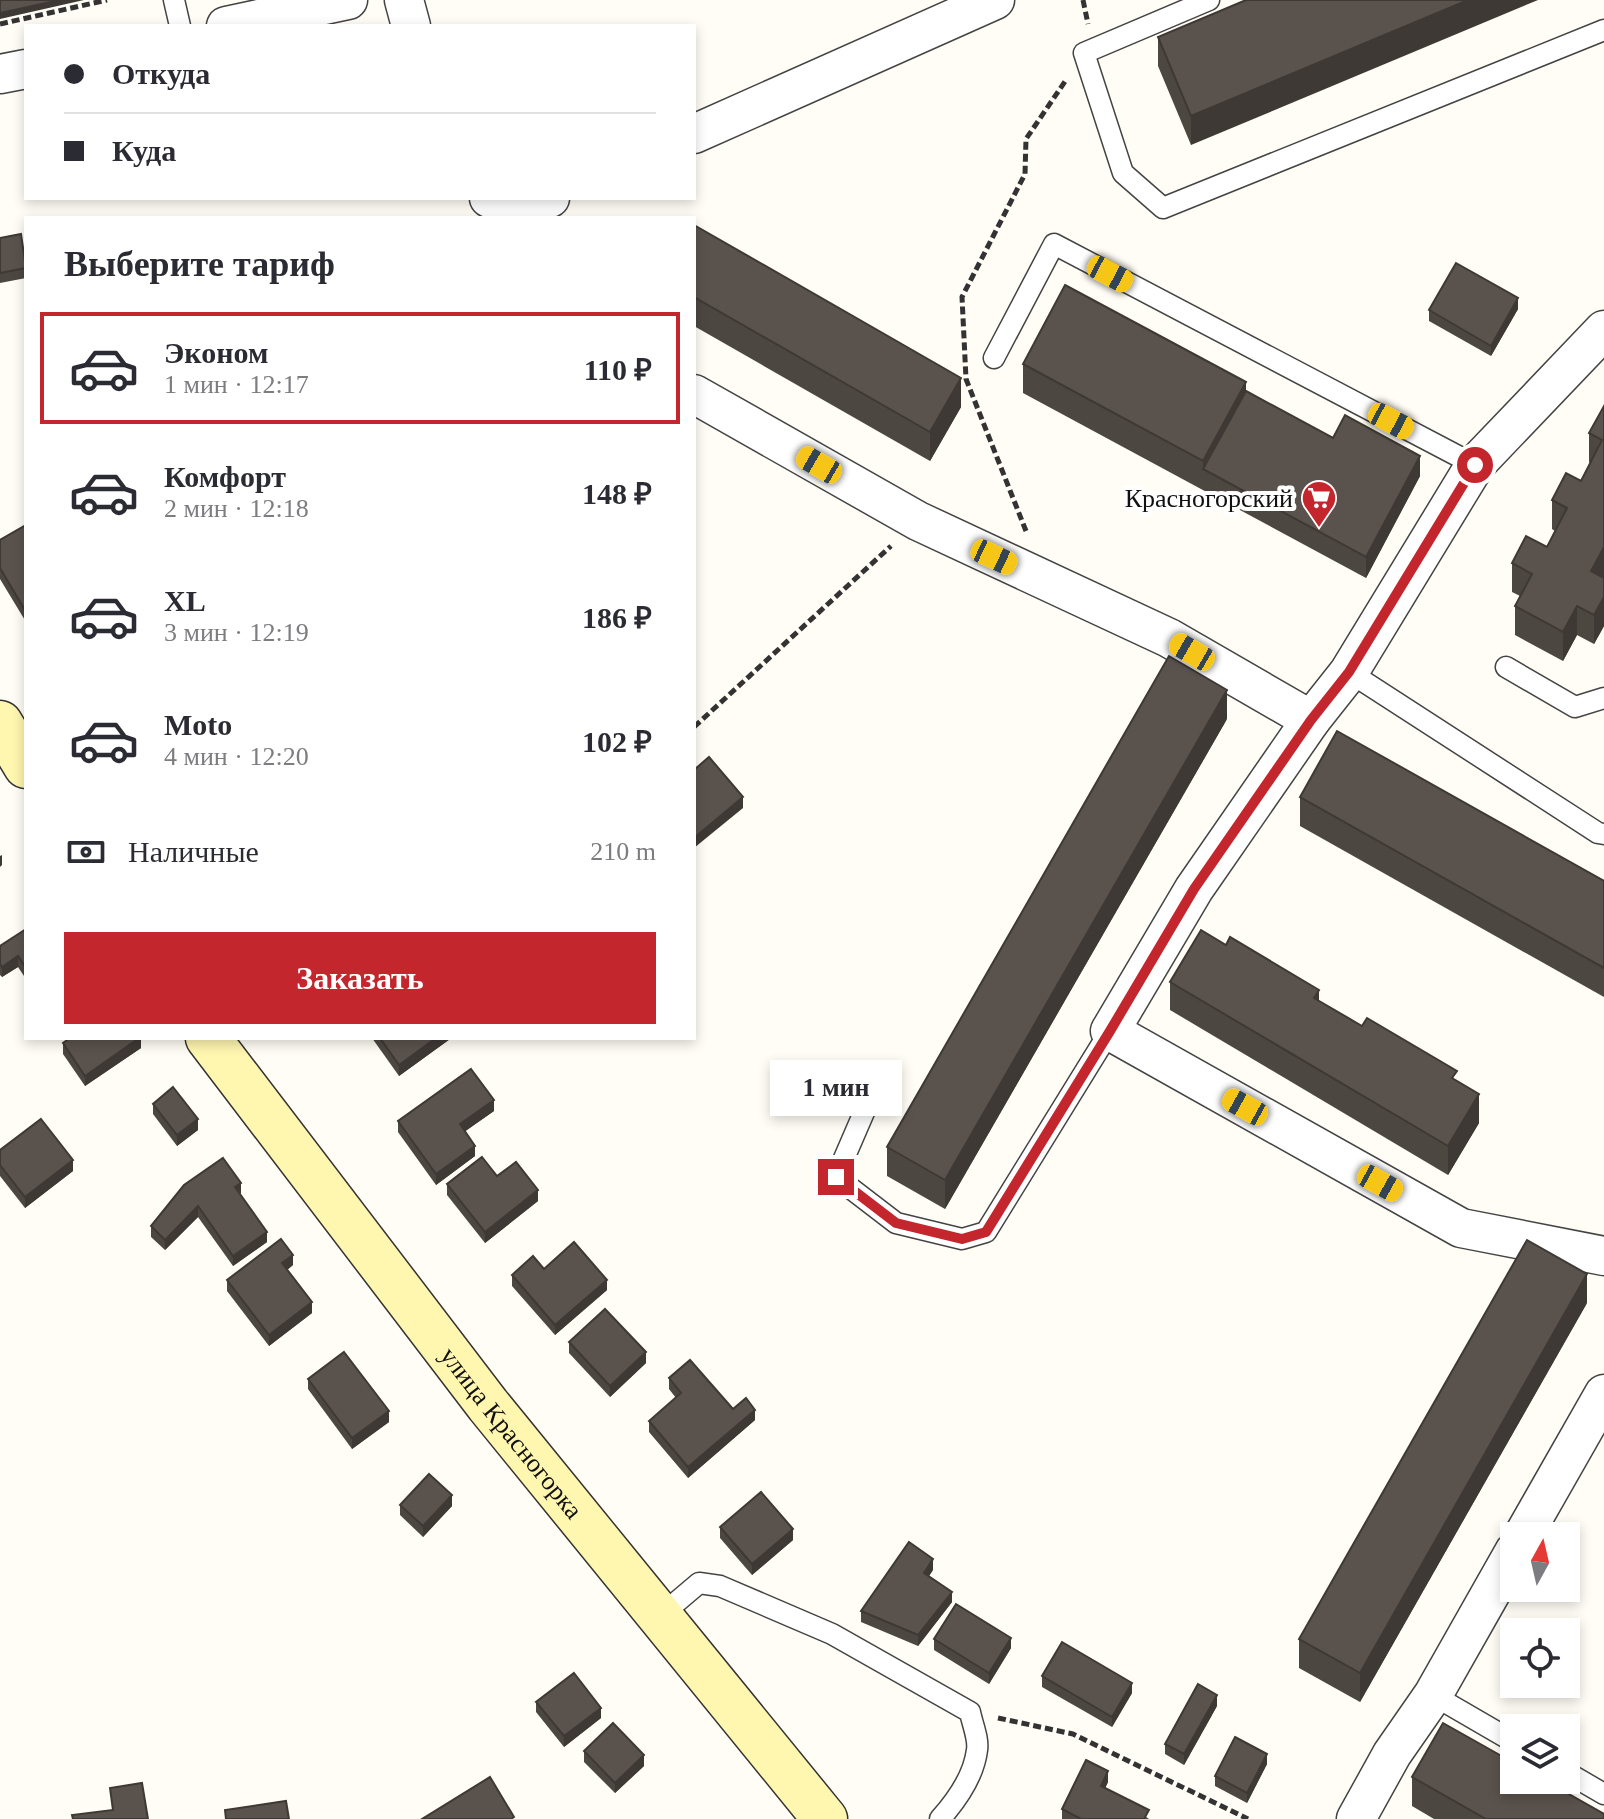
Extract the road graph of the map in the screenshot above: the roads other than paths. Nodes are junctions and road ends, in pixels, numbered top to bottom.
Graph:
1 (174, 0) edge
2 (348, 0) edge
3 (404, 0) edge
4 (995, 0) edge
5 (1209, 0) edge
6 (180, 24) edge
7 (235, 24) edge
8 (410, 24) edge
9 (1604, 30) edge
10 (24, 69) edge
11 (0, 74) edge
12 (696, 133) edge
13 (493, 200) edge
14 (545, 200) edge
15 (1604, 330) edge
16 (994, 358) dead end
17 (696, 395) edge
18 (1475, 465) junction
19 (1506, 667) dead end
20 (1349, 672) junction
21 (1604, 698) edge
22 (1311, 720) junction
23 (0, 723) edge
24 (24, 763) edge
25 (1604, 834) edge
26 (1110, 1031) junction
27 (210, 1040) edge
28 (868, 1103) dead end
29 (1604, 1256) edge
30 (1604, 1394) edge
31 (1531, 1522) edge
32 (1500, 1577) edge
33 (660, 1616) junction
34 (1433, 1695) junction
35 (1500, 1734) edge
36 (1580, 1780) edge
37 (1604, 1794) edge
38 (825, 1819) edge
39 (940, 1819) edge
40 (1356, 1819) edge

1 - 6 lane
2 - 7 street
3 - 8 street
4 - 12 street
5 - 9 lane
10 - 11 street
13 - 14 street
15 - 18 street
16 - 18 lane
17 - 22 street
18 - 20 street
19 - 21 lane
20 - 22 street
20 - 25 lane
22 - 26 street
23 - 24 main road
26 - 28 lane
26 - 29 street
27 - 33 main road, улица Красногорка
30 - 31 street
32 - 34 street
33 - 38 main road, улица Красногорка
33 - 39 lane
34 - 35 lane
34 - 40 street
36 - 37 lane

